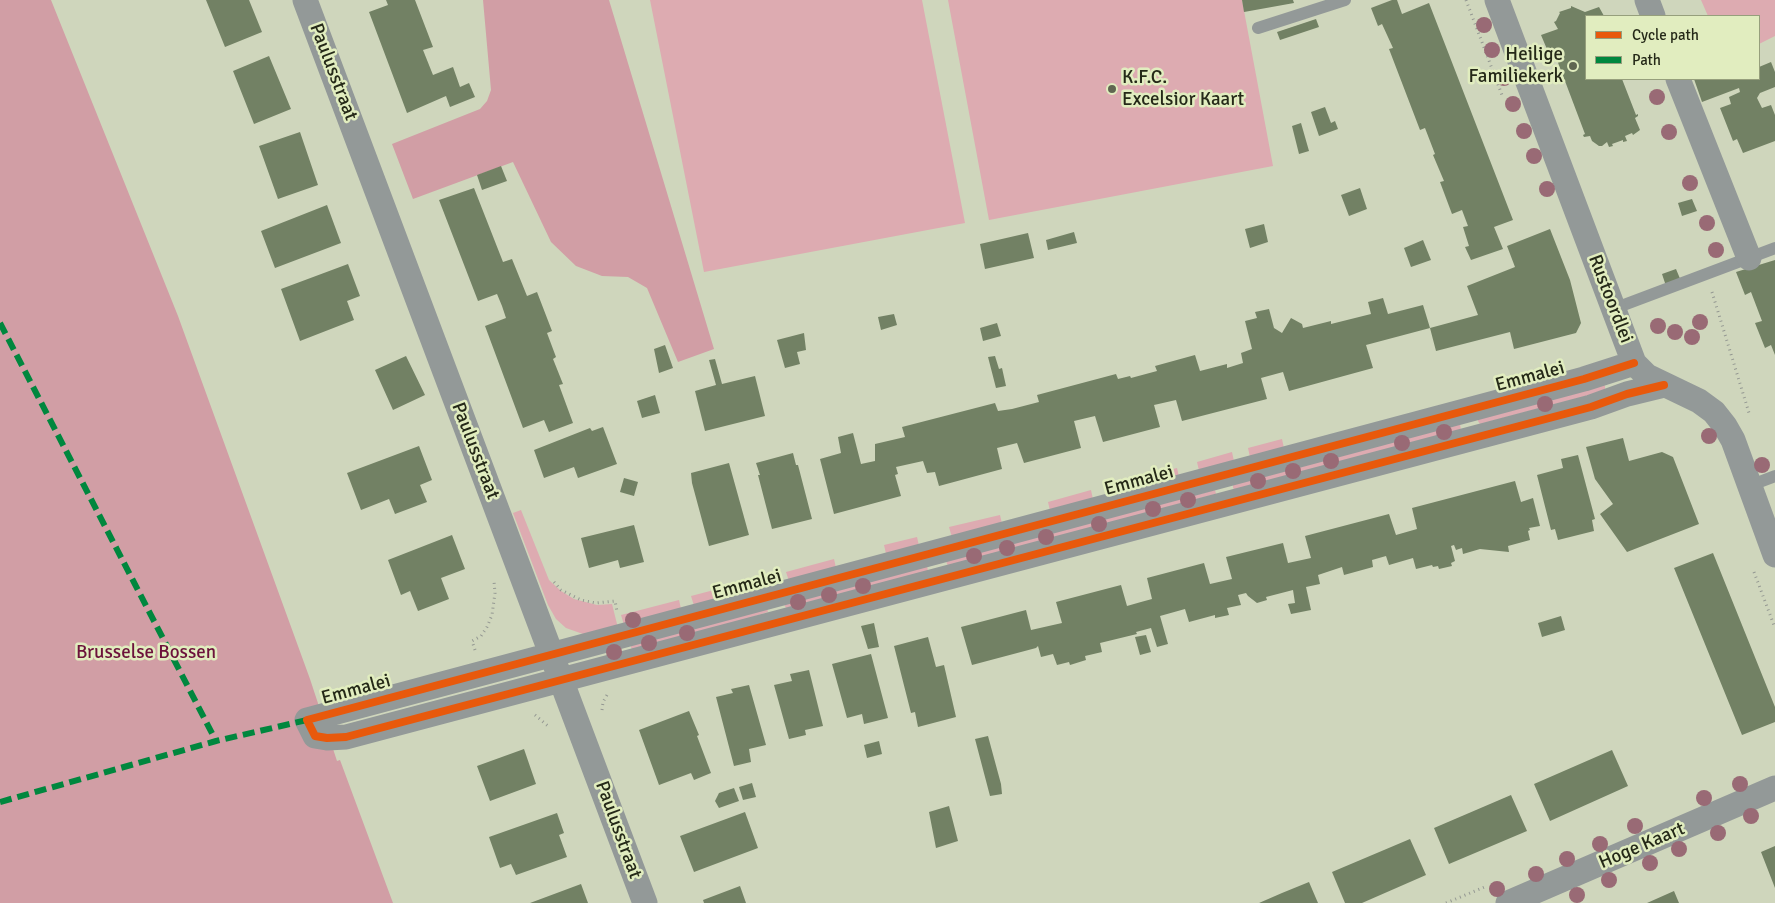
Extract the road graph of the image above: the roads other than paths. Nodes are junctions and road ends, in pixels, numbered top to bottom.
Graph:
1 (305, 0) edge
2 (1345, 0) edge
3 (1498, 0) edge
4 (1647, 0) edge
5 (1653, 15) edge
6 (1258, 28) dead end
7 (1678, 80) edge
8 (1775, 248) edge
9 (1749, 258) junction
10 (1614, 309) junction
11 (1634, 363) junction
12 (1664, 385) junction
13 (1775, 476) edge
14 (1749, 486) junction
15 (1775, 554) edge
16 (552, 654) junction
17 (562, 680) junction
18 (1775, 788) edge
19 (645, 903) edge
20 (1508, 903) edge

1 - 16 street, Paulusstraat
2 - 6 lane
3 - 10 street, Rustoordlei
4 - 5 street
7 - 9 street
8 - 9 lane
9 - 10 lane
10 - 11 street, Rustoordlei
11 - 12 street, Rustoordlei
11 - 16 street, Emmalei
12 - 14 street, Rustoordlei
12 - 17 street, Emmalei
13 - 14 lane
14 - 15 street, Rustoordlei
16 - 17 street, Paulusstraat
16 - 17 street, Emmalei
17 - 19 street, Paulusstraat
18 - 20 street, Hoge Kaart

